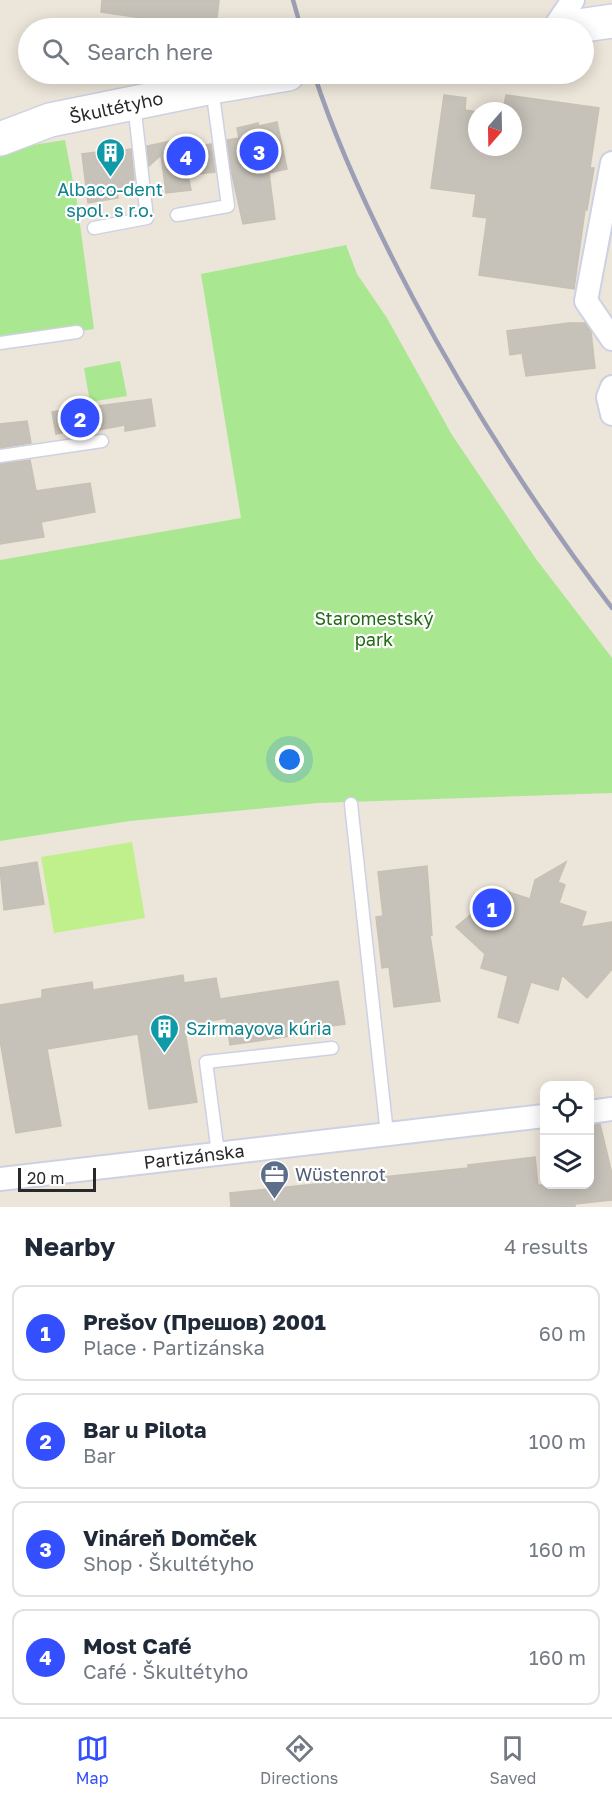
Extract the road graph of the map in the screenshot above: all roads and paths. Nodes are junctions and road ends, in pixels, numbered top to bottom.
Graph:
1 (573, 0) edge
2 (561, 18) edge
3 (612, 21) edge
4 (594, 24) edge
5 (228, 84) edge
6 (212, 87) junction
7 (134, 103) junction
8 (0, 118) edge
9 (50, 120) junction
10 (0, 139) edge
11 (612, 163) edge
12 (177, 215) dead end
13 (94, 228) dead end
14 (76, 332) dead end
15 (612, 339) edge
16 (0, 343) edge
17 (612, 387) edge
18 (612, 414) edge
19 (102, 441) dead end
20 (0, 456) edge
21 (351, 804) dead end
22 (333, 1048) dead end
23 (612, 1109) edge
24 (594, 1111) edge
25 (540, 1116) edge
26 (387, 1134) junction
27 (218, 1154) junction
28 (0, 1179) edge

1 - 2 street
3 - 4 street
5 - 6 street, Škultétyho
6 - 7 street, Škultétyho
6 - 12 lane
7 - 9 street, Škultétyho
7 - 13 lane
8 - 9 street, Škultétyho
9 - 10 street, Škultétyho
11 - 15 street
14 - 16 lane
17 - 18 street
19 - 20 lane
21 - 26 lane
22 - 27 lane
23 - 24 street
25 - 26 street, Partizánska
26 - 27 street, Partizánska
27 - 28 street, Partizánska

